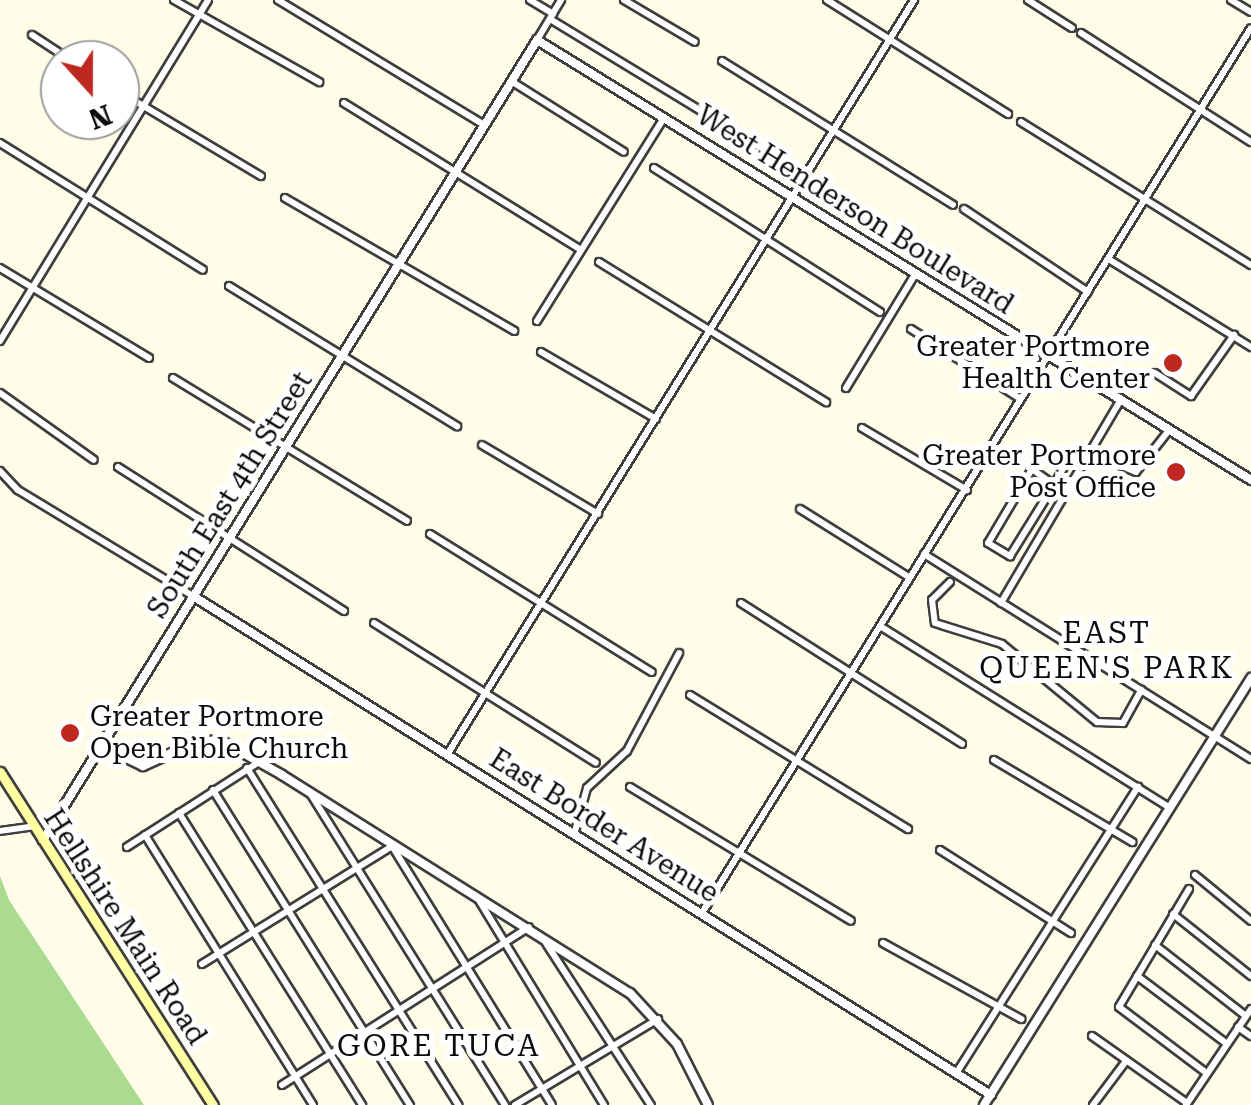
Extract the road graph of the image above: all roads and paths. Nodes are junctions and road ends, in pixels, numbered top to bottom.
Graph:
1 (174, 0) edge
2 (208, 0) edge
3 (278, 0) edge
4 (530, 0) edge
5 (562, 0) edge
6 (624, 0) edge
7 (827, 0) edge
8 (914, 0) edge
9 (1028, 0) edge
10 (1231, 0) edge
11 (1251, 12) edge
12 (199, 15) junction
13 (551, 17) junction
14 (1072, 28) dead end
15 (1251, 28) edge
16 (1081, 33) dead end
17 (32, 35) dead end
18 (40, 40) edge
19 (537, 40) junction
20 (890, 40) junction
21 (695, 42) dead end
22 (722, 61) dead end
23 (511, 81) junction
24 (319, 82) dead end
25 (344, 103) dead end
26 (140, 104) edge
27 (143, 106) junction
28 (1199, 109) junction
29 (1008, 114) dead end
30 (664, 118) junction
31 (1021, 122) dead end
32 (484, 125) junction
33 (833, 130) junction
34 (1251, 142) edge
35 (0, 143) edge
36 (624, 152) dead end
37 (654, 168) dead end
38 (456, 174) junction
39 (807, 175) junction
40 (261, 176) dead end
41 (88, 197) junction
42 (285, 198) dead end
43 (794, 198) junction
44 (1146, 198) junction
45 (953, 204) dead end
46 (964, 208) dead end
47 (766, 241) junction
48 (581, 250) junction
49 (1110, 260) junction
50 (400, 262) junction
51 (599, 262) dead end
52 (1251, 265) edge
53 (0, 268) edge
54 (203, 270) dead end
55 (916, 273) junction
56 (228, 286) dead end
57 (32, 288) junction
58 (1088, 292) junction
59 (880, 312) dead end
60 (537, 322) dead end
61 (911, 329) dead end
62 (514, 332) dead end
63 (708, 333) junction
64 (1234, 335) junction
65 (0, 341) edge
66 (1251, 347) edge
67 (541, 352) dead end
68 (1050, 354) junction
69 (343, 355) junction
70 (149, 358) dead end
71 (1155, 373) dead end
72 (173, 378) dead end
73 (846, 388) dead end
74 (0, 393) edge
75 (1121, 398) junction
76 (1021, 399) junction
77 (826, 402) dead end
78 (656, 419) junction
79 (457, 426) dead end
80 (862, 428) dead end
81 (1170, 428) junction
82 (482, 445) dead end
83 (287, 446) junction
84 (1089, 452) junction
85 (94, 460) dead end
86 (118, 467) dead end
87 (0, 471) edge
88 (1251, 480) edge
89 (1054, 485) junction
90 (967, 490) junction
91 (800, 509) dead end
92 (598, 514) junction
93 (407, 521) dead end
94 (231, 534) junction
95 (430, 534) dead end
96 (924, 554) junction
97 (1010, 556) junction
98 (1023, 564) junction
99 (909, 578) junction
100 (950, 582) dead end
101 (193, 596) junction
102 (1000, 602) junction
103 (540, 603) junction
104 (741, 603) dead end
105 (344, 611) dead end
106 (374, 624) dead end
107 (880, 626) junction
108 (679, 653) dead end
109 (851, 671) junction
110 (652, 672) dead end
111 (1251, 678) edge
112 (1141, 690) junction
113 (486, 693) junction
114 (690, 695) dead end
115 (1216, 736) junction
116 (962, 744) dead end
117 (99, 746) junction
118 (447, 755) junction
119 (994, 760) dead end
120 (1251, 760) edge
121 (796, 761) junction
122 (259, 762) junction
123 (596, 763) dead end
124 (246, 768) junction
125 (0, 772) edge
126 (630, 787) dead end
127 (1138, 787) junction
128 (213, 790) junction
129 (309, 792) junction
130 (1170, 808) junction
131 (178, 813) junction
132 (34, 826) junction
133 (908, 830) dead end
134 (1110, 830) junction
135 (0, 832) edge
136 (145, 835) junction
137 (574, 835) junction
138 (43, 840) junction
139 (1132, 842) dead end
140 (128, 846) dead end
141 (392, 846) junction
142 (940, 850) dead end
143 (738, 853) junction
144 (358, 868) junction
145 (1195, 876) dead end
146 (1188, 889) dead end
147 (321, 891) junction
148 (476, 896) junction
149 (289, 911) junction
150 (702, 914) junction
151 (1173, 914) junction
152 (1251, 920) edge
153 (851, 921) dead end
154 (1053, 923) junction
155 (529, 928) junction
156 (254, 932) junction
157 (1072, 933) dead end
158 (542, 937) junction
159 (883, 943) dead end
160 (503, 945) junction
161 (1155, 946) junction
162 (220, 954) junction
163 (202, 964) dead end
164 (468, 968) junction
165 (1137, 976) junction
166 (1251, 976) edge
167 (434, 989) junction
168 (1000, 1006) junction
169 (398, 1012) junction
170 (1248, 1013) edge
171 (658, 1019) junction
172 (1021, 1020) dead end
173 (1238, 1026) junction
174 (366, 1032) junction
175 (1092, 1036) dead end
176 (1251, 1036) edge
177 (1226, 1043) junction
178 (614, 1046) junction
179 (332, 1054) junction
180 (1126, 1061) junction
181 (580, 1066) junction
182 (1204, 1071) junction
183 (958, 1072) junction
184 (296, 1076) junction
185 (282, 1085) dead end
186 (542, 1089) junction
187 (990, 1095) junction
188 (1186, 1104) edge
189 (213, 1105) edge
190 (313, 1105) edge
191 (362, 1105) edge
192 (410, 1105) edge
193 (458, 1105) edge
194 (505, 1105) edge
195 (515, 1105) edge
196 (552, 1105) edge
197 (604, 1105) edge
198 (652, 1105) edge
199 (708, 1105) edge
200 (984, 1105) edge
201 (1093, 1105) edge

1 - 12 street
2 - 12 street
3 - 32 street
4 - 13 street
5 - 13 street
6 - 21 street
7 - 20 street
8 - 20 street
9 - 14 street
10 - 11 street
12 - 24 street
12 - 27 street
13 - 19 street
13 - 39 street
15 - 28 street
16 - 28 street
17 - 18 street
19 - 23 street, South East 4th Street
19 - 30 street, West Henderson Boulevard
20 - 29 street
20 - 33 street
22 - 33 street
23 - 32 street, South East 4th Street
23 - 36 street
25 - 38 street
26 - 27 street
27 - 40 street
27 - 41 street
28 - 34 street
28 - 44 street
30 - 43 street, West Henderson Boulevard
30 - 48 street
31 - 44 street
32 - 38 street, South East 4th Street
33 - 39 street
33 - 45 street
35 - 41 street
37 - 47 street
38 - 48 street
38 - 50 street, South East 4th Street
39 - 43 street
41 - 54 street
41 - 57 street
42 - 50 street
43 - 47 street
43 - 55 street, West Henderson Boulevard
44 - 49 street
44 - 52 street
46 - 58 street
47 - 59 street
47 - 63 street
48 - 60 street
49 - 58 street
49 - 64 street
50 - 62 street
50 - 69 street, South East 4th Street
51 - 63 street
53 - 57 street
55 - 68 street, West Henderson Boulevard
55 - 73 street
56 - 69 street
57 - 65 street
57 - 70 street
58 - 68 street
61 - 76 street
63 - 77 street
63 - 78 street
64 - 66 street
64 - 71 street
67 - 78 street
68 - 75 street, West Henderson Boulevard
68 - 76 street
69 - 79 street
69 - 83 street, South East 4th Street
72 - 83 street
74 - 85 street
75 - 81 street, West Henderson Boulevard
75 - 84 street
76 - 90 street
78 - 92 street
80 - 90 street
81 - 84 street
81 - 88 street, West Henderson Boulevard
82 - 92 street
83 - 93 street
83 - 94 street, South East 4th Street
84 - 89 street
84 - 98 street
86 - 94 street
87 - 101 street
89 - 97 street
89 - 97 street
90 - 96 street
91 - 99 street
92 - 103 street
94 - 101 street, South East 4th Street
94 - 105 street
95 - 103 street
96 - 99 street
96 - 102 street
97 - 98 street
98 - 102 street
99 - 107 street
100 - 112 street
101 - 117 street, South East 4th Street
101 - 118 street, East Border Avenue
102 - 112 street
103 - 110 street
103 - 113 street
104 - 109 street
106 - 113 street
107 - 109 street
107 - 127 street
108 - 137 street
109 - 116 street
109 - 121 street
111 - 115 street
112 - 115 street
113 - 118 street
113 - 123 street
114 - 121 street
115 - 120 street
115 - 130 street
117 - 122 street
117 - 138 street, South East 4th Street
118 - 137 street, East Border Avenue
119 - 134 street
121 - 133 street
121 - 143 street
122 - 124 street
122 - 129 street
124 - 128 street
124 - 147 street
125 - 132 main road, Hellshire Main Road
126 - 143 street
127 - 130 street
127 - 134 street
128 - 131 street
128 - 149 street
129 - 141 street
129 - 144 street
130 - 187 street
131 - 136 street
131 - 156 street
132 - 135 street
132 - 138 main road, Hellshire Main Road
134 - 139 street
134 - 154 street
136 - 140 street
136 - 162 street
137 - 150 street, East Border Avenue
138 - 189 main road, Hellshire Main Road
141 - 144 street
141 - 148 street
141 - 164 street
142 - 154 street
143 - 150 street
143 - 153 street
144 - 147 street
144 - 167 street
145 - 152 street
146 - 151 street
147 - 149 street
147 - 169 street
148 - 155 street
148 - 160 street
149 - 156 street
149 - 174 street
150 - 183 street, East Border Avenue
151 - 161 street
151 - 166 street
154 - 157 street
154 - 168 street
155 - 158 street
155 - 160 street
156 - 162 street
156 - 179 street
158 - 171 street
158 - 178 street
159 - 168 street
160 - 164 street
160 - 181 street
161 - 165 street
161 - 170 street
162 - 163 street
162 - 184 street
164 - 167 street
164 - 186 street
165 - 177 street
165 - 182 street
167 - 169 street
167 - 194 street
168 - 172 street
168 - 183 street
169 - 174 street
169 - 193 street
170 - 173 street
171 - 178 street
171 - 199 street
173 - 176 street
173 - 177 street
174 - 179 street
174 - 192 street
175 - 180 street
177 - 182 street
178 - 181 street
178 - 198 street
179 - 184 street
179 - 191 street
180 - 188 street
180 - 201 street
181 - 186 street
181 - 197 street
182 - 188 street
183 - 187 street, East Border Avenue
184 - 185 street
184 - 190 street
186 - 195 street
186 - 196 street
187 - 200 street

